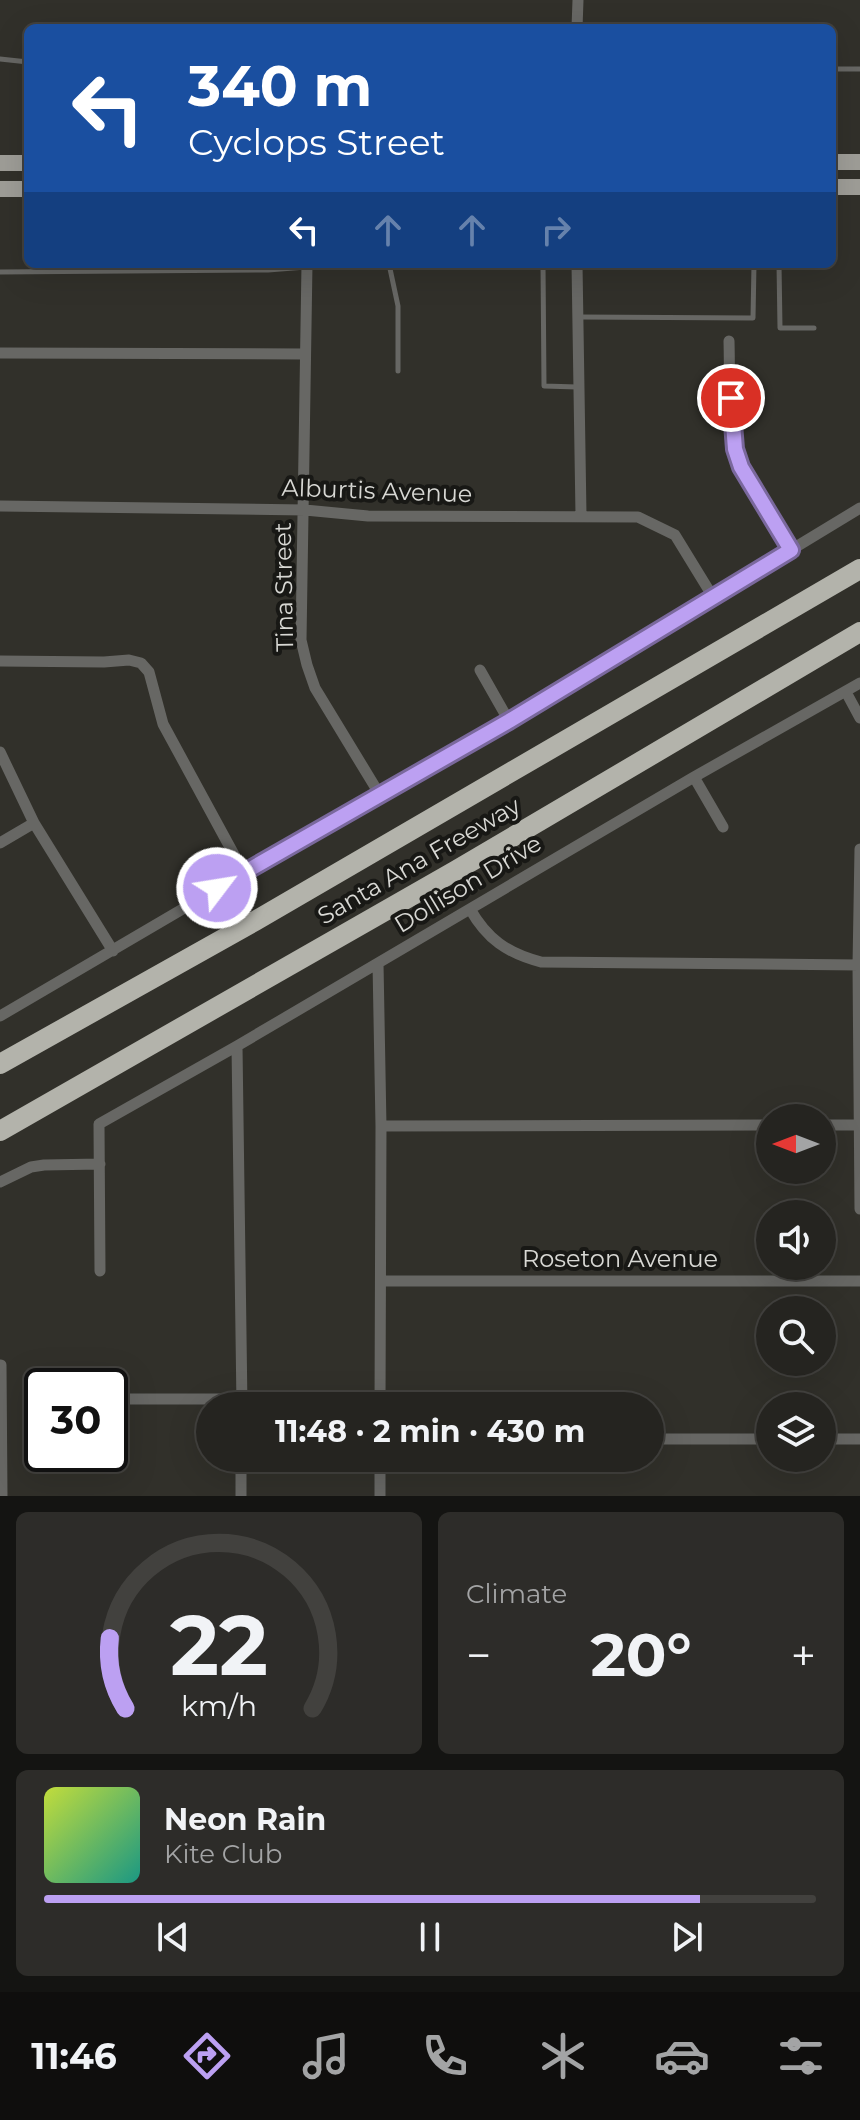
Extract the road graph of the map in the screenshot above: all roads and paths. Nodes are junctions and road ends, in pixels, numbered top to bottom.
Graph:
1 (578, 0) edge
2 (577, 24) edge
3 (0, 59) edge
4 (24, 62) edge
5 (836, 69) edge
6 (860, 69) edge
7 (836, 162) edge
8 (860, 162) edge
9 (0, 163) edge
10 (24, 163) edge
11 (836, 187) edge
12 (860, 187) edge
13 (0, 189) edge
14 (24, 189) edge
15 (284, 268) edge
16 (307, 268) edge
17 (390, 268) edge
18 (543, 268) edge
19 (577, 268) edge
20 (754, 268) edge
21 (779, 268) edge
22 (0, 272) edge
23 (578, 317) junction
24 (814, 328) dead end
25 (729, 341) dead end
26 (0, 353) edge
27 (305, 354) junction
28 (398, 371) dead end
29 (579, 387) junction
30 (0, 506) edge
31 (860, 508) edge
32 (305, 510) junction
33 (581, 515) junction
34 (791, 550) junction
35 (860, 569) edge
36 (713, 597) junction
37 (860, 632) edge
38 (0, 661) edge
39 (480, 670) dead end
40 (860, 683) edge
41 (846, 692) junction
42 (860, 718) edge
43 (509, 721) junction
44 (0, 752) edge
45 (694, 777) junction
46 (380, 795) junction
47 (34, 823) junction
48 (723, 827) dead end
49 (0, 843) edge
50 (860, 849) edge
51 (244, 873) junction
52 (470, 909) junction
53 (113, 951) junction
54 (378, 963) junction
55 (859, 965) edge
56 (0, 1016) edge
57 (237, 1046) junction
58 (0, 1064) edge
59 (756, 1125) edge
60 (836, 1125) edge
61 (860, 1125) edge
62 (381, 1126) junction
63 (0, 1131) edge
64 (100, 1164) junction
65 (0, 1182) edge
66 (860, 1209) edge
67 (100, 1271) dead end
68 (381, 1281) junction
69 (860, 1281) edge
70 (1, 1365) edge
71 (242, 1392) edge
72 (380, 1392) edge
73 (128, 1399) edge
74 (196, 1401) edge
75 (664, 1439) edge
76 (756, 1439) edge
77 (836, 1439) edge
78 (860, 1439) edge
79 (241, 1472) edge
80 (380, 1472) edge
81 (2, 1496) edge
82 (241, 1496) edge
83 (380, 1496) edge

1 - 2 street
3 - 4 lane
5 - 6 lane
7 - 8 main road
9 - 10 main road
11 - 12 main road
13 - 14 main road
15 - 22 lane
16 - 27 street, Tina Street
17 - 28 lane
18 - 29 lane
19 - 23 street
20 - 23 lane
21 - 24 lane
23 - 29 street
25 - 34 street
26 - 27 street
27 - 32 street, Tina Street
29 - 33 street
30 - 32 street, Alburtis Avenue
31 - 34 street
32 - 33 street, Alburtis Avenue
32 - 46 street, Tina Street
33 - 36 street, Alburtis Avenue
34 - 36 street
35 - 58 highway, Santa Ana Freeway
36 - 43 street
37 - 63 highway, Santa Ana Freeway
38 - 51 street
39 - 43 street
40 - 41 street, Dollison Drive
41 - 42 street
41 - 45 street, Dollison Drive
43 - 46 street
44 - 47 street
45 - 48 street
45 - 52 street, Dollison Drive
46 - 51 street
47 - 49 street
47 - 53 street
50 - 55 street
51 - 53 street
52 - 54 street, Dollison Drive
52 - 55 street
53 - 56 street
54 - 57 street, Dollison Drive
54 - 62 street
55 - 61 street
57 - 64 street, Dollison Drive
57 - 71 street
59 - 62 street
60 - 61 street
61 - 66 street
62 - 68 street
64 - 65 street
64 - 67 street
68 - 69 street, Roseton Avenue
68 - 72 street
70 - 81 street
73 - 74 street
75 - 76 street
77 - 78 street
79 - 82 street
80 - 83 street

